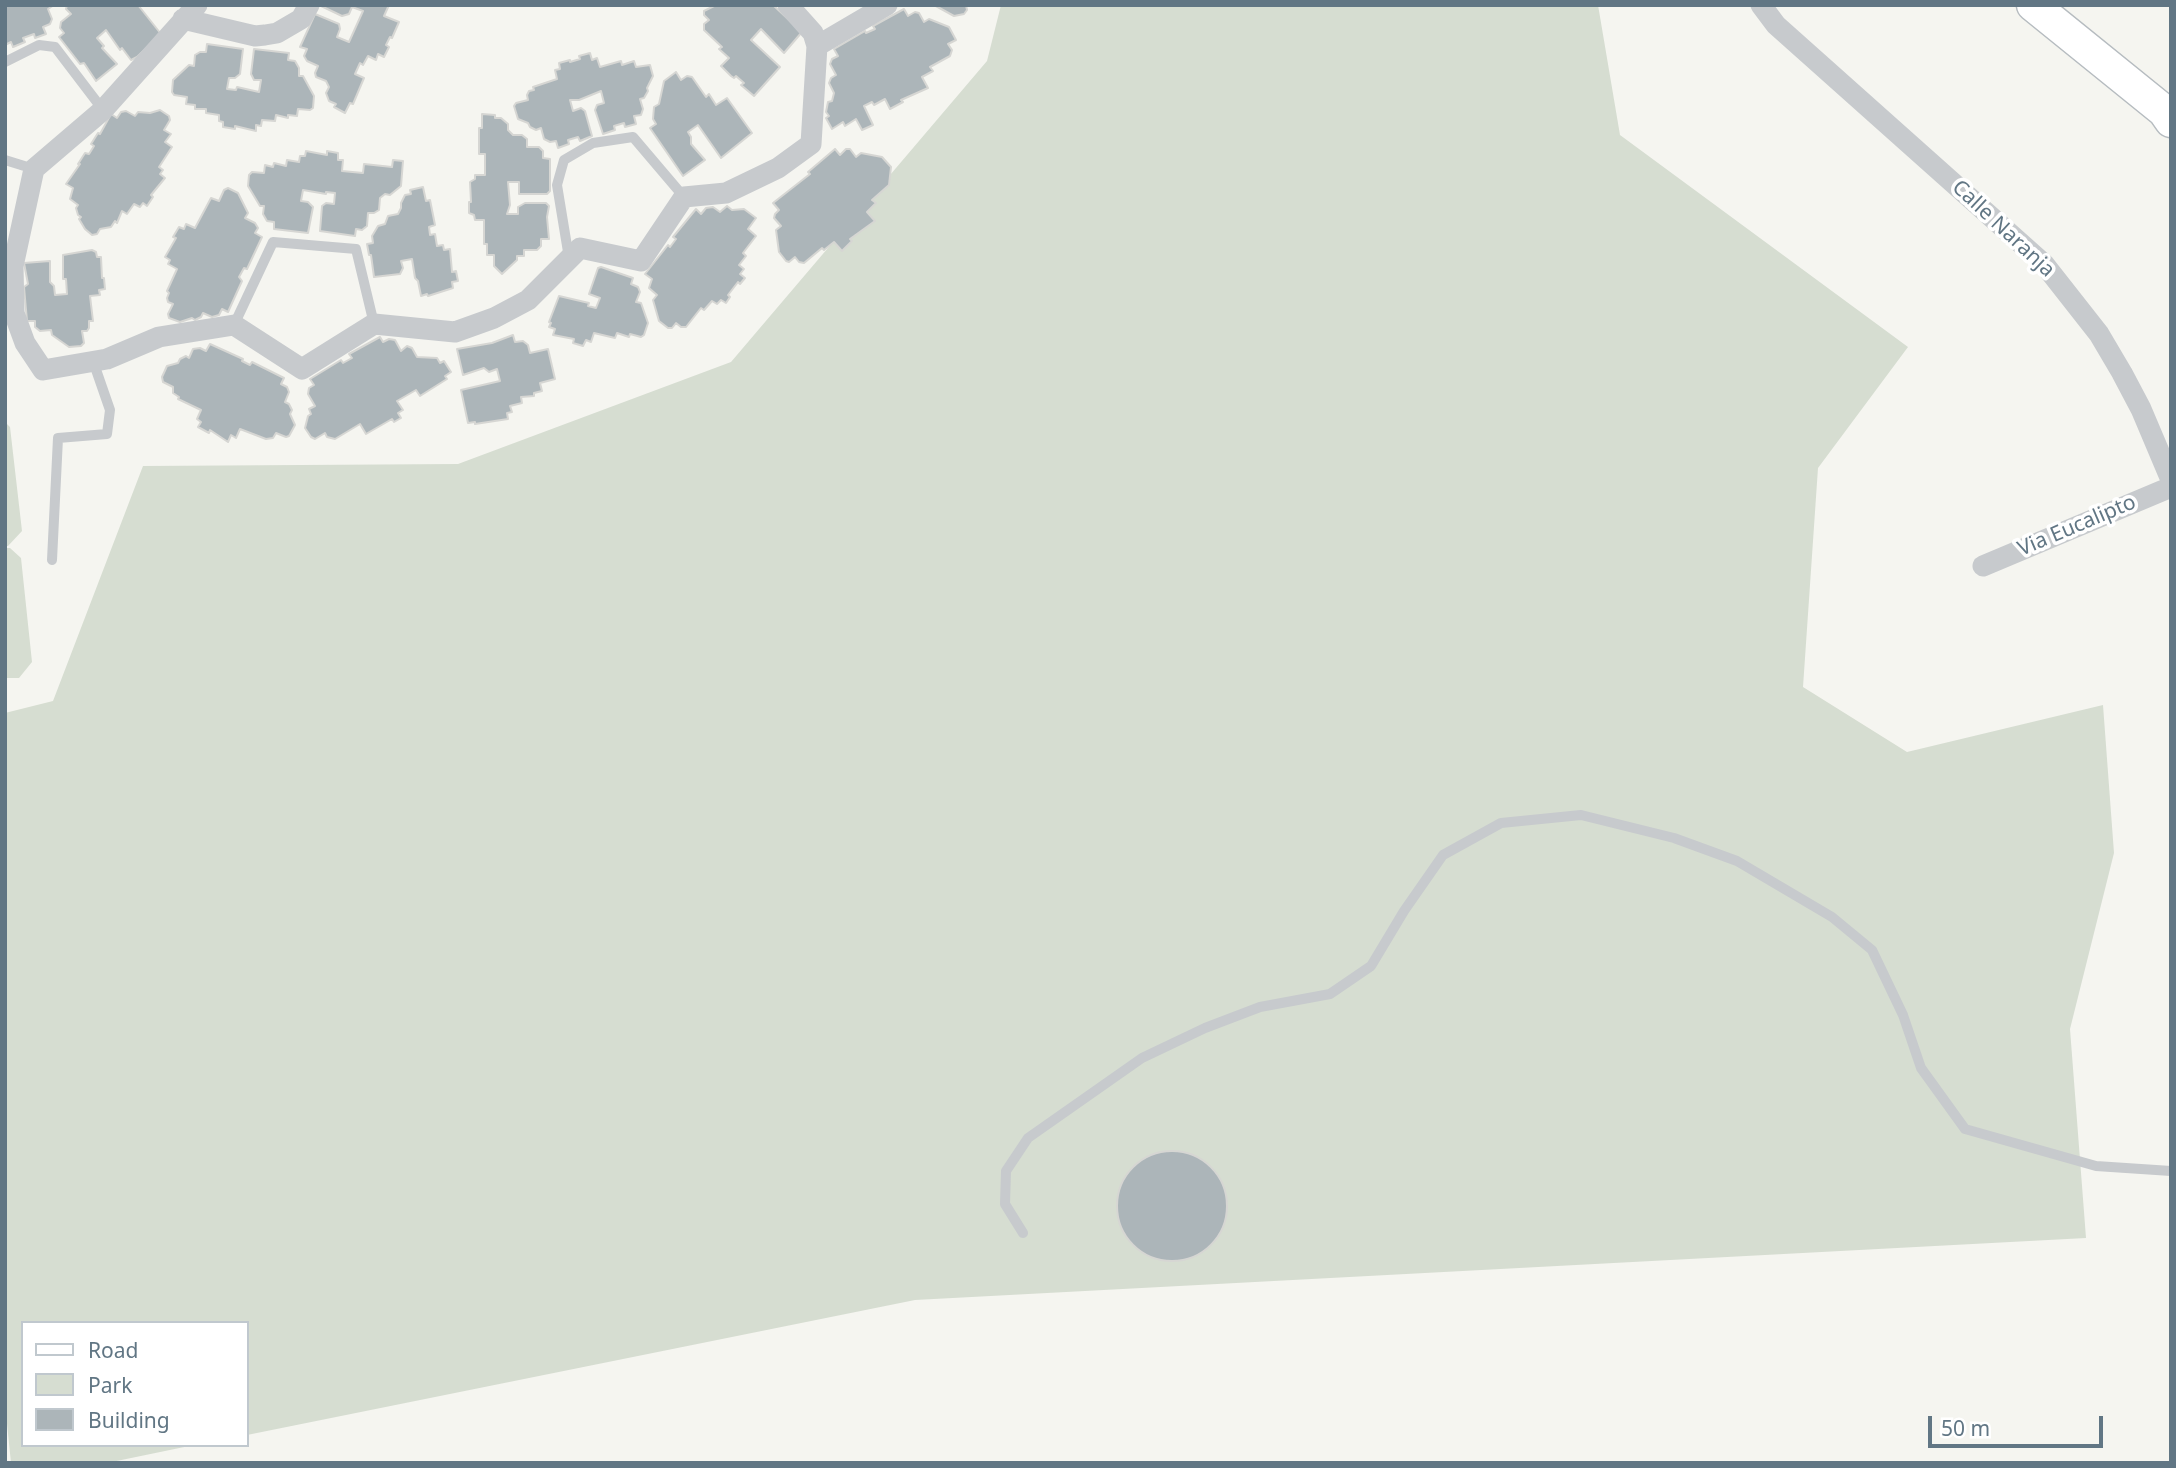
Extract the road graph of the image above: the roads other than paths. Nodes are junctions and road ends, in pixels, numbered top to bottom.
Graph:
1 (309, 5) edge
2 (788, 5) edge
3 (887, 5) edge
4 (1761, 5) edge
5 (2033, 5) edge
6 (190, 12) edge
7 (817, 46) junction
8 (5, 62) edge
9 (103, 110) junction
10 (2168, 113) edge
11 (5, 160) edge
12 (34, 169) junction
13 (684, 197) junction
14 (569, 258) junction
15 (374, 324) junction
16 (234, 325) junction
17 (100, 360) junction
18 (2171, 480) edge
19 (2171, 487) edge
20 (52, 560) dead end
21 (1983, 566) dead end
22 (2171, 1171) edge
23 (1023, 1233) dead end

1 - 6 street
2 - 7 street
3 - 7 street
4 - 18 street, Calle Naranja
5 - 10 street
6 - 9 street
7 - 13 street
8 - 9 lane
9 - 12 street
11 - 12 lane
12 - 17 street
13 - 14 street
13 - 14 lane
14 - 15 street
15 - 16 street
15 - 16 lane
16 - 17 street
17 - 20 lane
19 - 21 street, Via Eucalipto
22 - 23 lane

